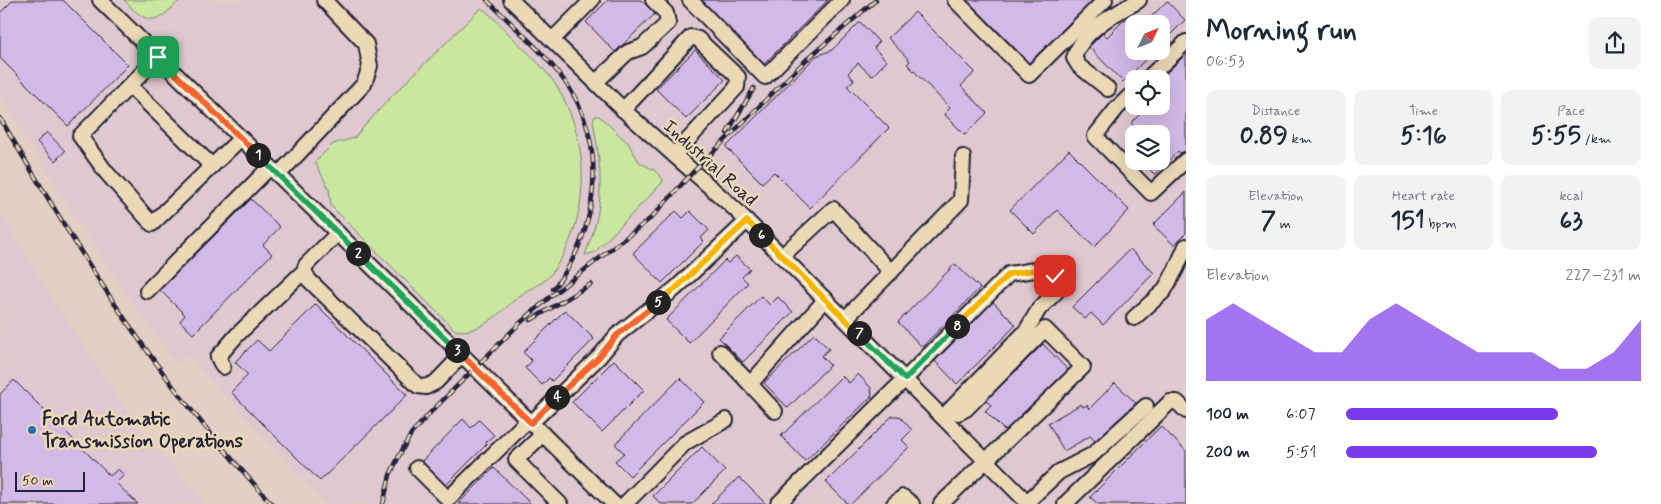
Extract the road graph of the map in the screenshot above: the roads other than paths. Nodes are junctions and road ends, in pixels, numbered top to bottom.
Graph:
1 (100, 0) edge
2 (324, 0) edge
3 (592, 0) edge
4 (653, 0) edge
5 (690, 0) edge
6 (842, 0) edge
7 (955, 0) edge
8 (1105, 0) edge
9 (1139, 0) edge
10 (515, 1) edge
11 (552, 40) junction
12 (1186, 42) edge
13 (158, 57) junction
14 (1157, 70) edge
15 (596, 82) junction
16 (130, 86) junction
17 (1108, 89) dead end
18 (1125, 100) edge
19 (624, 110) junction
20 (240, 138) junction
21 (674, 155) junction
22 (963, 157) dead end
23 (1186, 160) edge
24 (212, 166) junction
25 (274, 171) junction
26 (747, 221) junction
27 (338, 233) junction
28 (1186, 246) edge
29 (782, 256) junction
30 (304, 271) junction
31 (891, 272) junction
32 (147, 291) dead end
33 (826, 300) junction
34 (1134, 318) dead end
35 (845, 319) junction
36 (720, 352) dead end
37 (462, 355) junction
38 (223, 367) dead end
39 (905, 379) junction
40 (750, 384) junction
41 (1146, 406) dead end
42 (775, 411) dead end
43 (1186, 411) edge
44 (946, 414) junction
45 (726, 420) dead end
46 (529, 421) junction
47 (543, 434) junction
48 (492, 455) junction
49 (516, 460) junction
50 (986, 461) junction
51 (418, 468) dead end
52 (1072, 502) edge
53 (1028, 503) edge
54 (560, 504) edge
55 (614, 504) edge
56 (624, 504) edge
57 (778, 504) edge
58 (894, 504) edge
59 (912, 504) edge
60 (941, 504) edge

1 - 13 street
2 - 25 street
3 - 11 street
4 - 15 street
5 - 6 street
7 - 8 street
9 - 17 street
10 - 11 street, Industrial Road
11 - 15 street, Industrial Road
12 - 14 street
13 - 16 street
13 - 20 street
15 - 19 street, Industrial Road
16 - 24 street
16 - 24 street
18 - 23 street
19 - 21 street, Industrial Road
19 - 21 street
20 - 24 street
20 - 25 street
21 - 26 street, Industrial Road
22 - 31 street
25 - 27 street
25 - 32 street
26 - 29 street, Industrial Road
26 - 46 street
27 - 30 street
27 - 37 street
28 - 34 street
29 - 31 street
29 - 33 street, Industrial Road
30 - 37 street
30 - 38 street
31 - 35 street
33 - 35 street, Industrial Road
33 - 40 street
35 - 39 street, Industrial Road
36 - 40 street
37 - 46 street
39 - 44 street, Industrial Road
39 - 44 street
39 - 57 street
40 - 42 street
41 - 53 street
43 - 52 street
44 - 50 street, Industrial Road
44 - 50 street
45 - 56 street
46 - 47 street
46 - 48 street
47 - 49 street
47 - 55 street
48 - 49 street
48 - 51 street
49 - 54 street
50 - 53 street, Industrial Road
50 - 60 street
58 - 59 street

